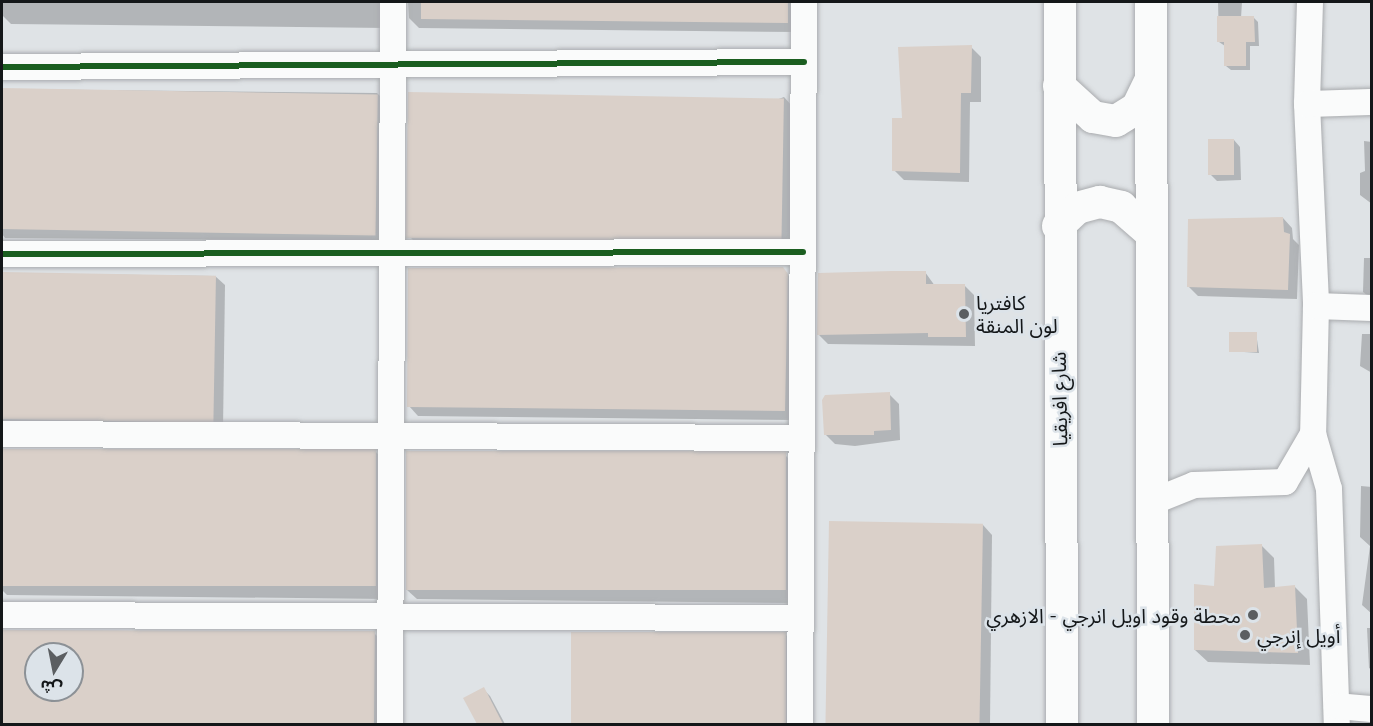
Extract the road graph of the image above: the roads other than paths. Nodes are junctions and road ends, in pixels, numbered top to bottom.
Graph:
1 (393, 2) edge
2 (804, 2) edge
3 (1060, 2) edge
4 (1151, 2) edge
5 (1310, 2) edge
6 (804, 62) junction
7 (2, 66) edge
8 (393, 66) junction
9 (1150, 81) junction
10 (1059, 86) junction
11 (1371, 102) edge
12 (1307, 104) junction
13 (1058, 226) junction
14 (1150, 232) junction
15 (803, 252) junction
16 (392, 253) junction
17 (2, 254) edge
18 (1316, 306) junction
19 (1371, 308) edge
20 (2, 434) edge
21 (1313, 434) junction
22 (392, 435) junction
23 (802, 438) junction
24 (1152, 502) junction
25 (2, 615) edge
26 (391, 618) junction
27 (801, 618) junction
28 (1371, 709) edge
29 (1337, 715) edge
30 (390, 724) edge
31 (800, 724) edge
32 (1062, 724) edge
33 (1153, 724) edge

1 - 8 street
2 - 6 street
3 - 10 street, شارع افريقيا
4 - 9 street
5 - 12 street
6 - 8 street
6 - 15 street
7 - 8 street
8 - 16 street
9 - 10 street
9 - 14 street
10 - 13 street, شارع افريقيا
11 - 12 street
12 - 18 street
13 - 14 street
13 - 32 street, شارع افريقيا
14 - 24 street
15 - 16 street
15 - 23 street
16 - 17 street
16 - 22 street
18 - 19 street
18 - 21 street
20 - 22 street
21 - 24 street
21 - 29 street
22 - 23 street
22 - 26 street
23 - 27 street
24 - 33 street
25 - 26 street
26 - 27 street
26 - 30 street
27 - 31 street
28 - 29 street

